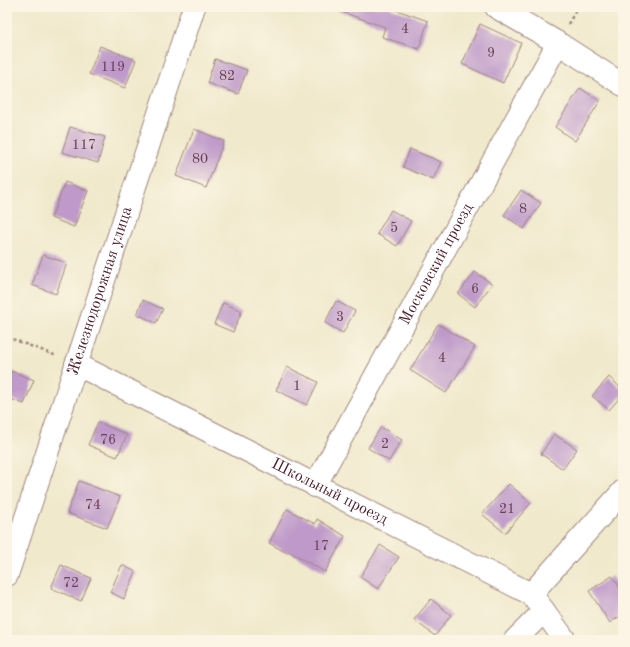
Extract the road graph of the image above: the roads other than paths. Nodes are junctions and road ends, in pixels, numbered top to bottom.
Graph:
1 (194, 7) edge
2 (496, 7) edge
3 (558, 43) junction
4 (623, 84) edge
5 (76, 364) junction
6 (315, 486) junction
7 (623, 491) edge
8 (7, 575) edge
9 (531, 594) junction
10 (544, 611) junction
11 (515, 640) edge
12 (565, 640) edge

1 - 5 street, Железнодорожная улица
2 - 3 street
3 - 4 street
3 - 6 street, Московский проезд
5 - 6 street, Школьный проезд
5 - 8 street, Железнодорожная улица
6 - 9 street, Школьный проезд
7 - 9 street
9 - 10 street, Школьный проезд
10 - 11 street
10 - 12 street, Школьный проезд

